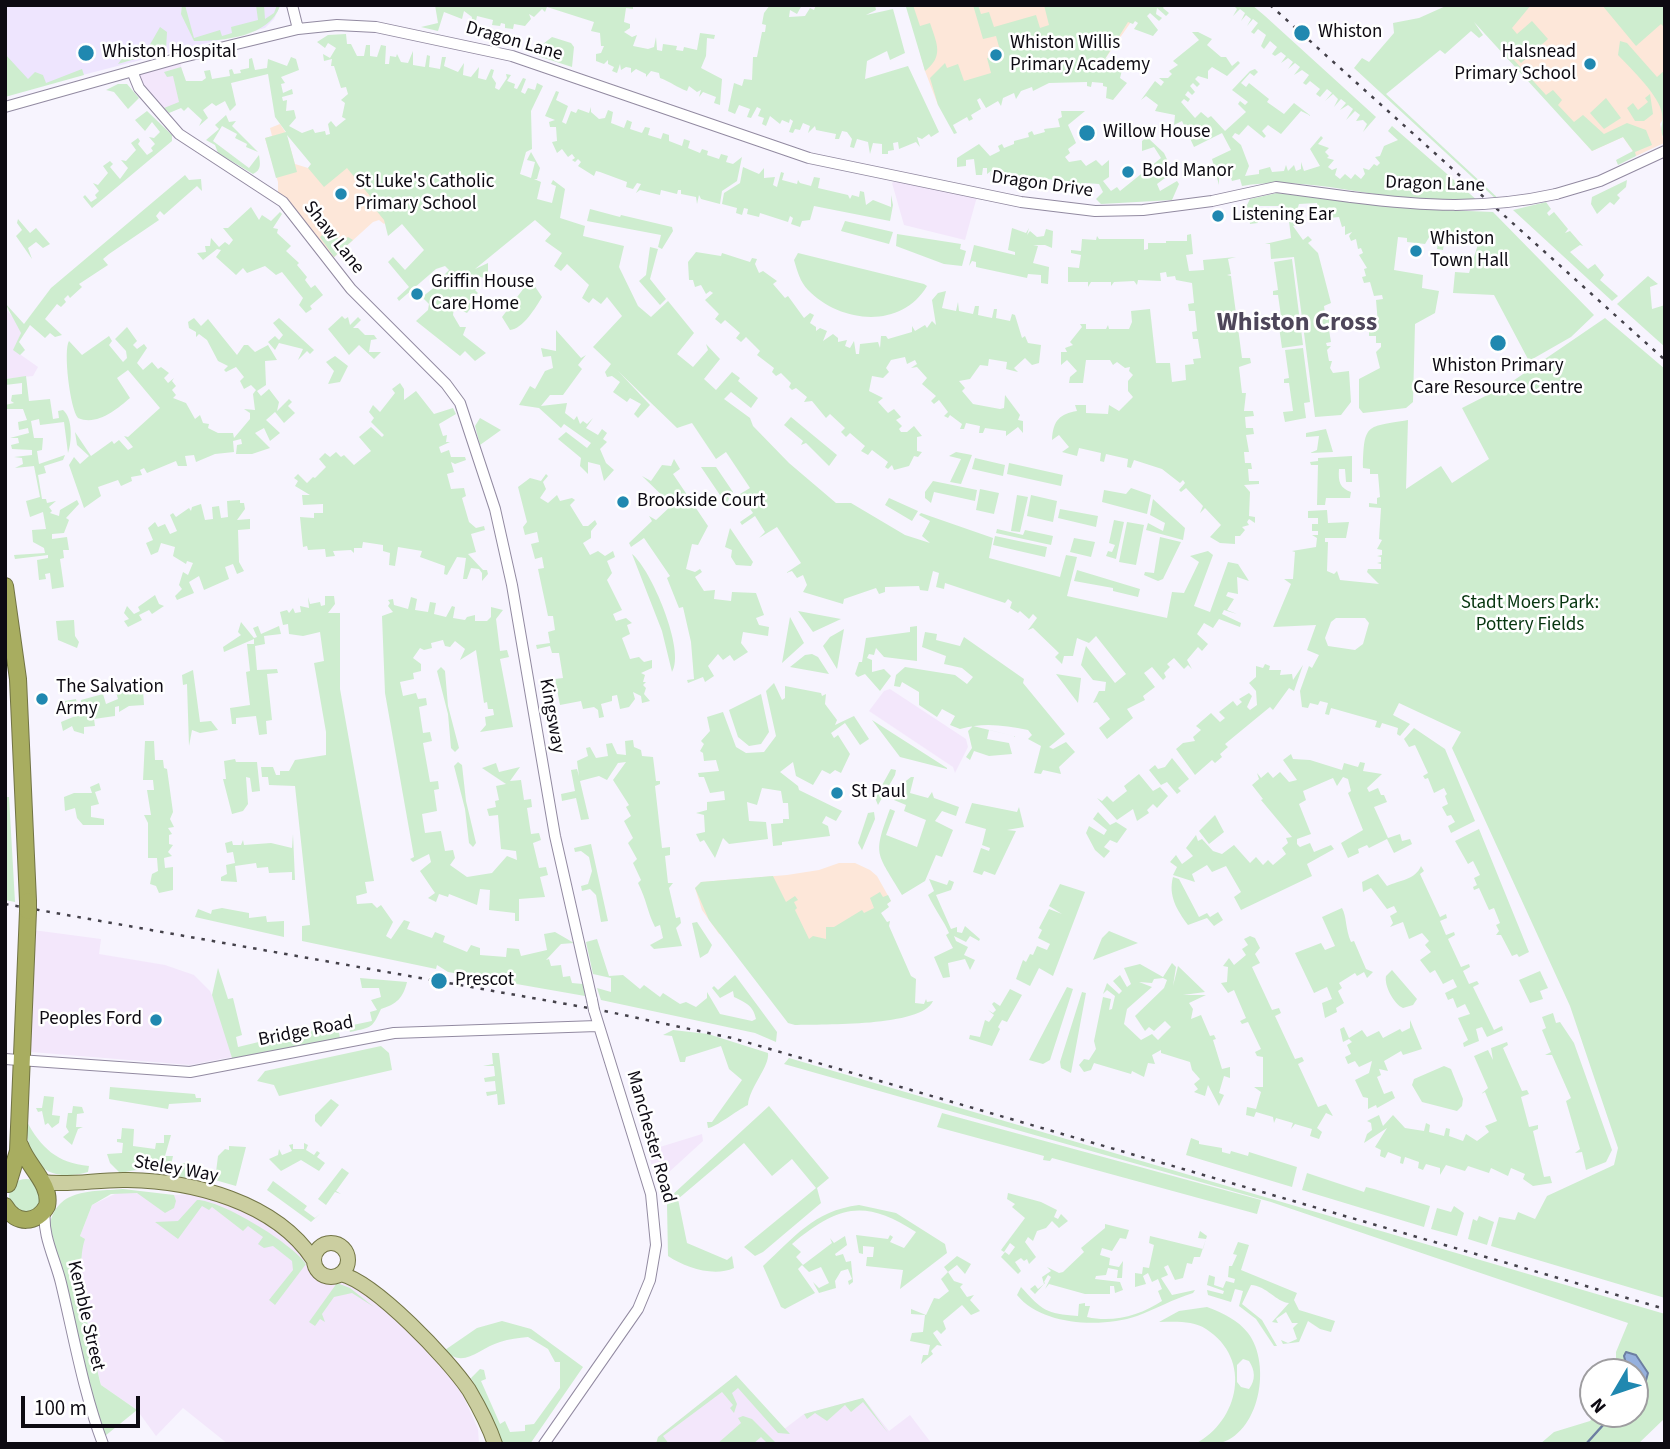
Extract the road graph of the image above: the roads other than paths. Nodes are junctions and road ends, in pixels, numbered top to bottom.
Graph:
1 (292, 5) edge
2 (298, 29) junction
3 (132, 71) junction
4 (5, 107) edge
5 (1665, 151) edge
6 (925, 182) joint
7 (1197, 203) joint
8 (465, 413) joint
9 (5, 586) edge
10 (597, 1027) junction
11 (5, 1059) edge
12 (23, 1061) junction
13 (17, 1136) junction
14 (40, 1180) junction
15 (75, 1184) junction
16 (7, 1186) edge
17 (5, 1206) edge
18 (46, 1208) junction
19 (17, 1221) edge
20 (46, 1236) junction
21 (301, 1241) junction
22 (324, 1243) junction
23 (348, 1256) junction
24 (313, 1259) junction
25 (341, 1274) junction
26 (360, 1281) junction
27 (485, 1424) junction
28 (546, 1442) edge
29 (103, 1444) edge
30 (488, 1444) edge
31 (495, 1444) edge

1 - 2 street
2 - 3 street, Dragon Lane
2 - 6 street, Dragon Lane
3 - 4 street, Dragon Lane
3 - 8 street, Shaw Lane
5 - 7 street, Dragon Lane, bridge
6 - 7 street, Dragon Drive
8 - 10 street, Kingsway
9 - 12 highway
10 - 12 street, Bridge Road
10 - 28 street, Manchester Road
11 - 12 street, Bridge Road
12 - 13 highway
13 - 14 highway
13 - 16 highway
14 - 15 main road, Steley Way
14 - 16 highway
14 - 18 highway
15 - 18 main road
15 - 21 main road, Steley Way
17 - 19 highway
18 - 19 highway
18 - 20 street, Kemble Street
19 - 20 street
20 - 29 street, Kemble Street
21 - 22 main road
21 - 24 main road, Steley Way
22 - 23 main road
22 - 24 main road
23 - 25 main road
23 - 26 main road
24 - 25 main road
25 - 26 main road
26 - 27 main road
27 - 30 main road
27 - 31 main road

